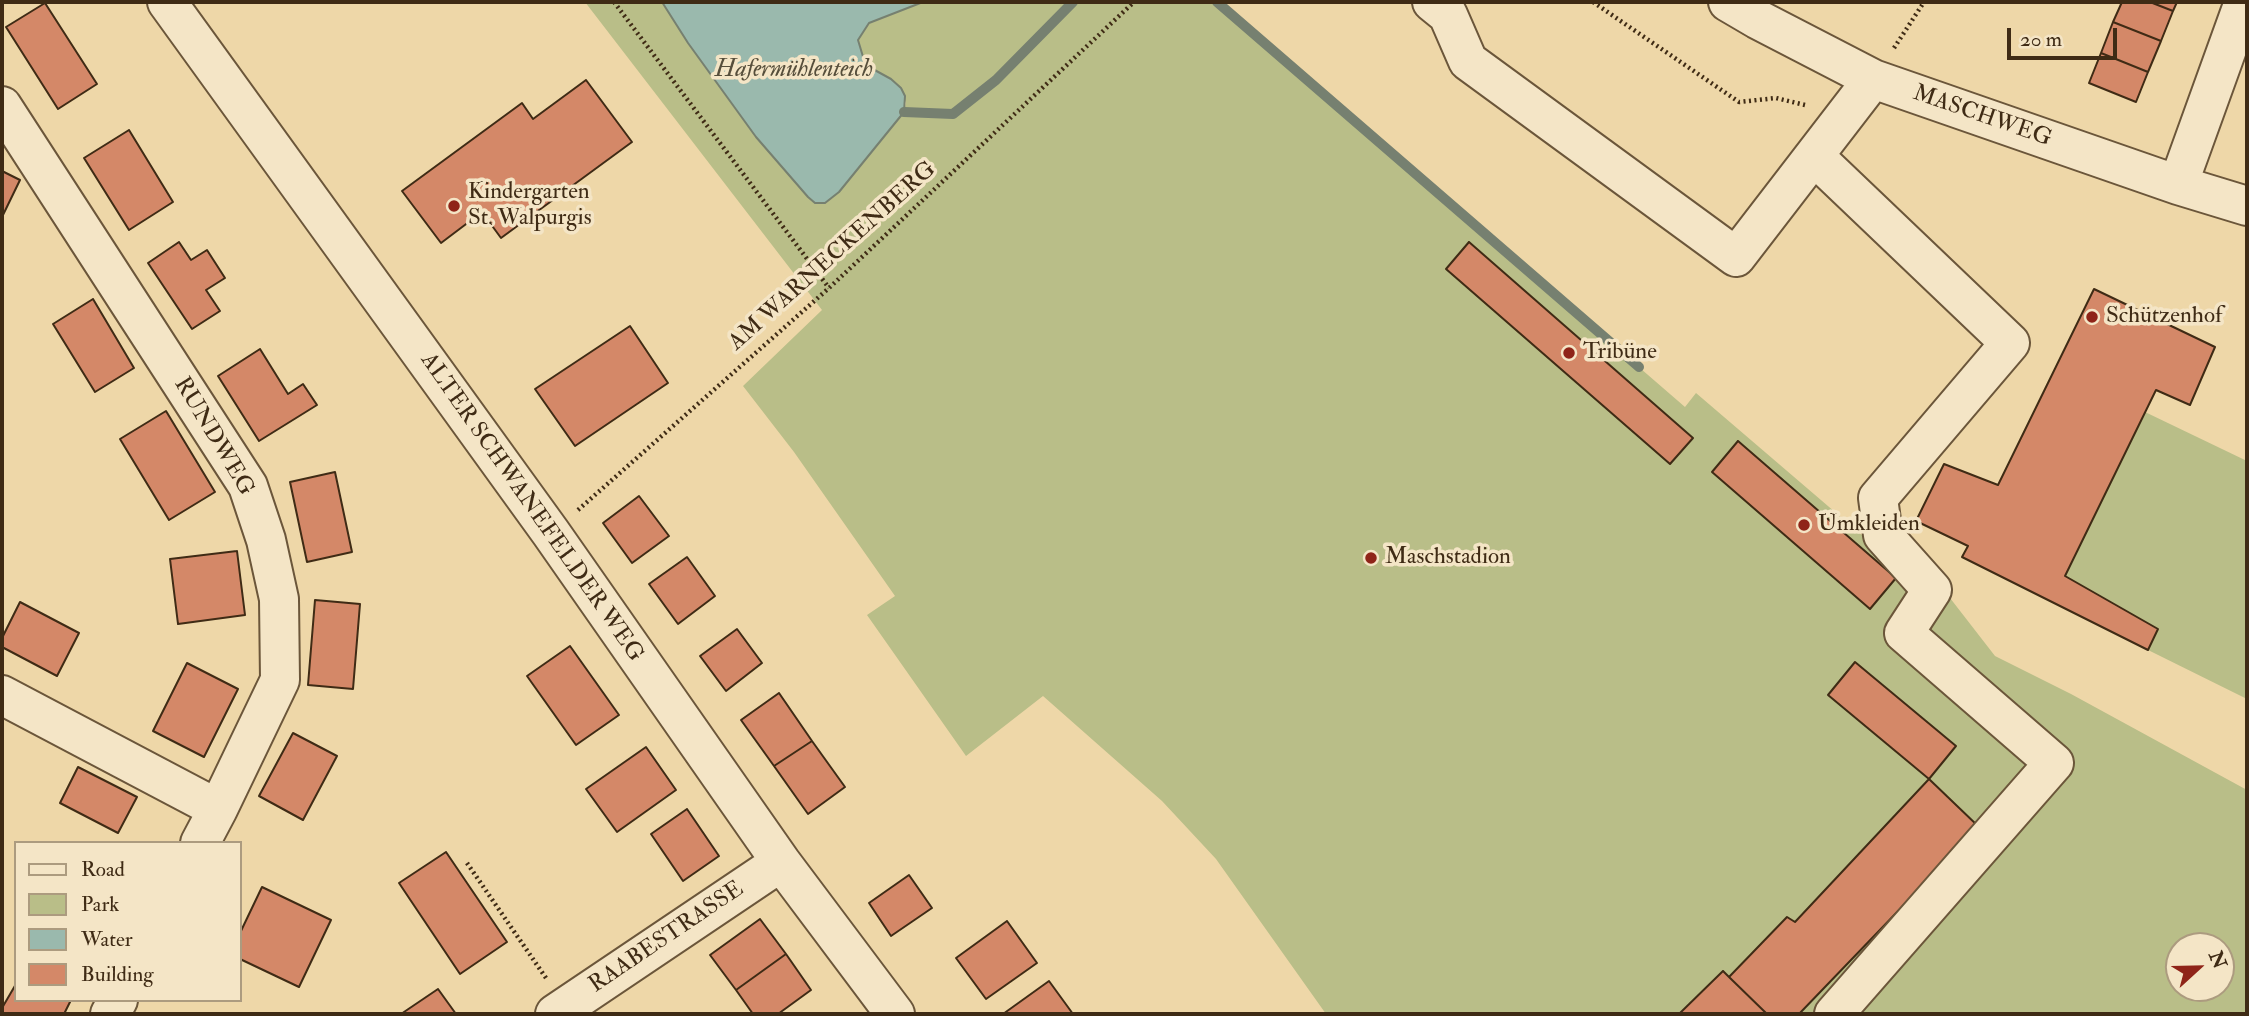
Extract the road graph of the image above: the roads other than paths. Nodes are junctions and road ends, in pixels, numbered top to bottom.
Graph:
1 (167, 2) edge
2 (1432, 2) edge
3 (1728, 2) edge
4 (2244, 2) edge
5 (1873, 79) junction
6 (2, 106) edge
7 (1814, 156) junction
8 (2178, 185) junction
9 (2247, 206) edge
10 (2, 695) edge
11 (218, 809) junction
12 (202, 841) edge
13 (781, 862) junction
14 (560, 1010) edge
15 (895, 1014) edge
16 (1834, 1014) edge

1 - 13 street, ALTER SCHWANEFELDER WEG
2 - 7 street
3 - 5 street, MASCHWEG
4 - 8 street
5 - 7 street
5 - 8 street, MASCHWEG
6 - 11 street, RUNDWEG
7 - 16 street
8 - 9 street, MASCHWEG
10 - 11 street
11 - 12 street, RUNDWEG
13 - 14 street, RAABESTRASSE
13 - 15 street, ALTER SCHWANEFELDER WEG

